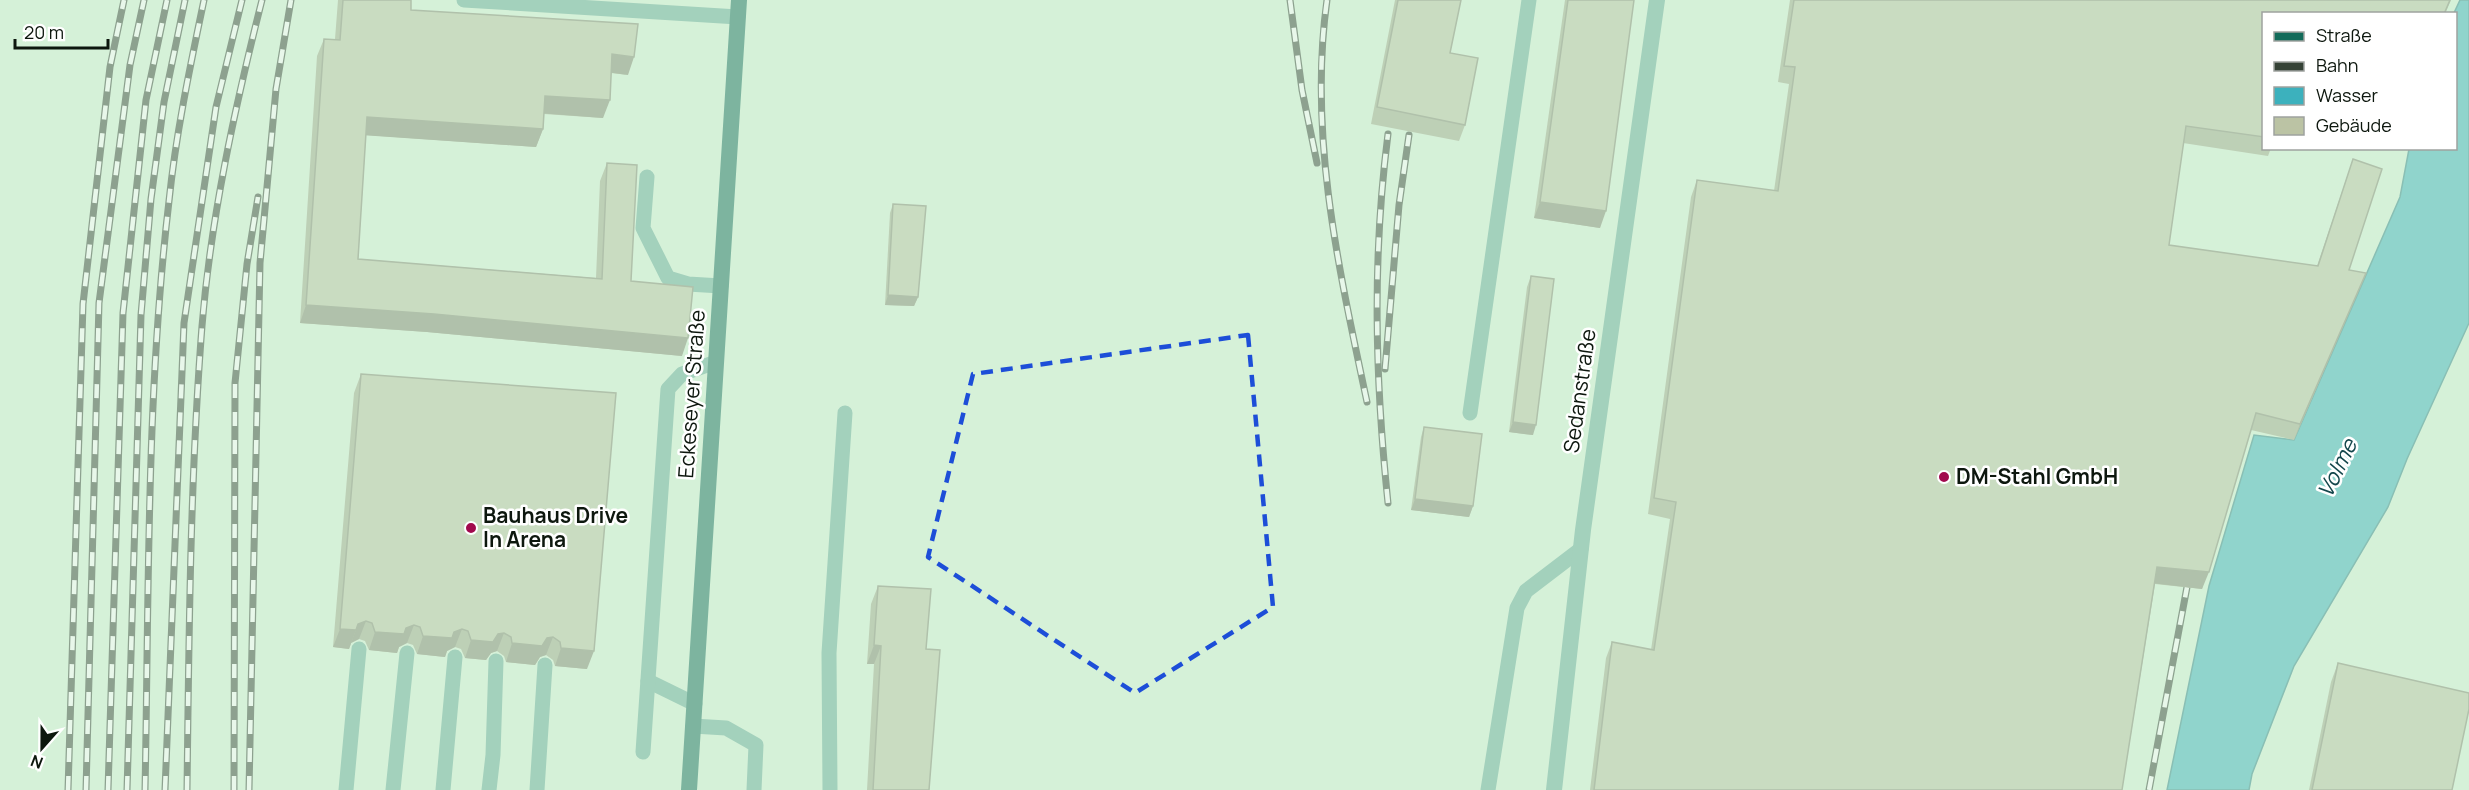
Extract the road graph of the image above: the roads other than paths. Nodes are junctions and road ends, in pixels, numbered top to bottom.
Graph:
1 (464, 0) edge
2 (1529, 0) edge
3 (1657, 0) edge
4 (739, 8) edge
5 (647, 177) dead end
6 (721, 286) junction
7 (716, 362) junction
8 (845, 413) dead end
9 (1470, 413) dead end
10 (1581, 549) junction
11 (359, 650) edge
12 (406, 653) edge
13 (455, 657) edge
14 (496, 661) edge
15 (545, 665) edge
16 (648, 681) junction
17 (694, 704) junction
18 (693, 726) junction
19 (643, 752) dead end
20 (346, 790) edge
21 (393, 790) edge
22 (443, 790) edge
23 (489, 790) edge
24 (537, 790) edge
25 (689, 790) edge
26 (753, 790) edge
27 (830, 790) edge
28 (1488, 790) edge
29 (1554, 790) edge

1 - 4 lane
2 - 9 lane
3 - 10 street, Sedanstraße
4 - 6 main road, Eckeseyer Straße
5 - 6 lane
6 - 7 main road, Eckeseyer Straße
7 - 16 lane
7 - 17 main road, Eckeseyer Straße
8 - 27 lane
10 - 28 lane
10 - 29 street, Sedanstraße
11 - 20 lane
12 - 21 lane
13 - 22 lane
14 - 23 lane
15 - 24 lane
16 - 17 lane
16 - 19 lane
17 - 18 main road, Eckeseyer Straße
18 - 25 main road, Eckeseyer Straße
18 - 26 lane

